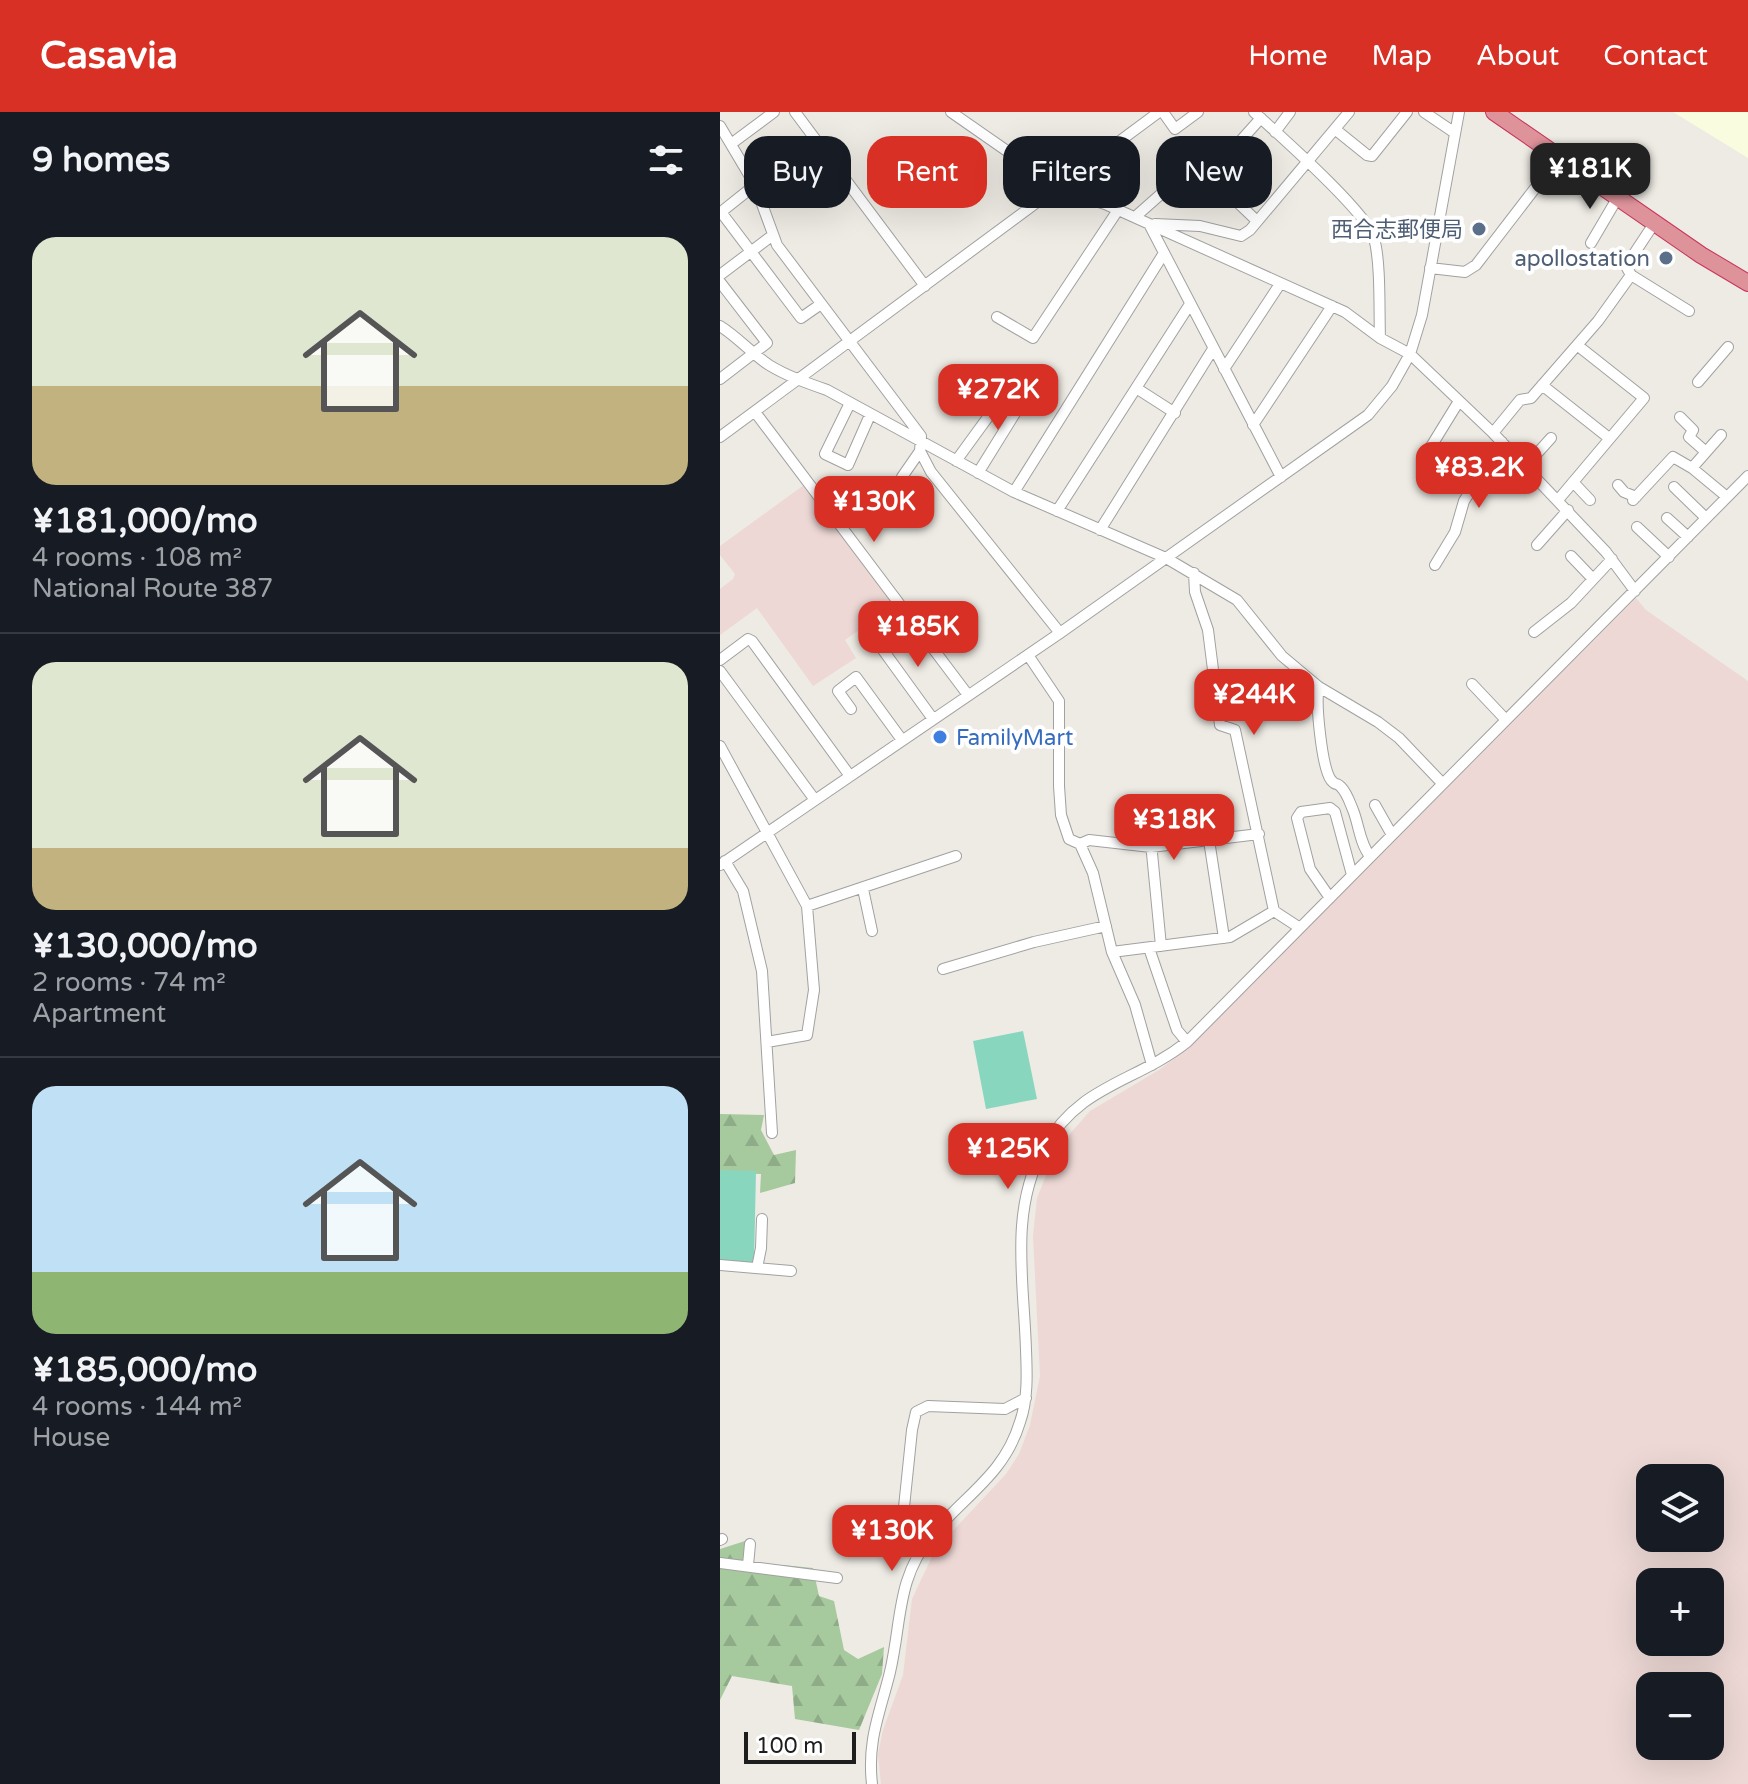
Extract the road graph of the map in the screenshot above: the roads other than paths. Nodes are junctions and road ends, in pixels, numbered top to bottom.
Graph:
1 (774, 112) edge
2 (795, 112) edge
3 (1161, 112) edge
4 (1198, 112) edge
5 (1290, 112) edge
6 (1349, 112) edge
7 (1407, 112) edge
8 (1424, 112) edge
9 (1459, 112) edge
10 (1494, 112) edge
11 (958, 114) edge
12 (1257, 115) edge
13 (720, 126) edge
14 (1336, 130) junction
15 (1275, 132) junction
16 (1455, 133) junction
17 (1128, 136) edge
18 (1240, 136) edge
19 (731, 144) junction
20 (1003, 147) edge
21 (1559, 157) junction
22 (1309, 163) junction
23 (744, 166) edge
24 (744, 194) edge
25 (1618, 197) junction
26 (1156, 198) edge
27 (763, 208) edge
28 (1030, 208) edge
29 (1112, 208) edge
30 (1243, 208) edge
31 (1118, 210) junction
32 (1135, 217) junction
33 (1257, 221) junction
34 (1655, 222) junction
35 (1149, 224) junction
36 (773, 235) junction
37 (1591, 243) dead end
38 (750, 251) junction
39 (1164, 253) junction
40 (1430, 268) junction
41 (720, 275) edge
42 (1631, 275) junction
43 (720, 282) edge
44 (1748, 283) edge
45 (1280, 284) junction
46 (925, 286) junction
47 (821, 304) junction
48 (1190, 304) junction
49 (1332, 306) junction
50 (1689, 311) dead end
51 (997, 317) dead end
52 (720, 326) edge
53 (1380, 338) junction
54 (849, 340) junction
55 (1577, 345) junction
56 (1728, 347) dead end
57 (1213, 349) junction
58 (755, 353) junction
59 (1410, 354) junction
60 (1224, 369) junction
61 (720, 379) edge
62 (798, 379) junction
63 (1698, 382) dead end
64 (1012, 384) dead end
65 (1542, 385) junction
66 (1136, 388) junction
67 (1459, 401) junction
68 (1022, 402) dead end
69 (850, 403) junction
70 (755, 412) junction
71 (1175, 413) junction
72 (870, 415) junction
73 (1680, 417) dead end
74 (1253, 425) junction
75 (1493, 433) junction
76 (1721, 435) dead end
77 (721, 436) edge
78 (1551, 438) dead end
79 (1609, 438) junction
80 (1502, 442) junction
81 (920, 446) junction
82 (1706, 452) junction
83 (1427, 453) dead end
84 (956, 461) junction
85 (1524, 468) junction
86 (1692, 468) junction
87 (978, 473) junction
88 (1748, 476) edge
89 (902, 477) dead end
90 (1281, 477) junction
91 (1573, 482) junction
92 (1618, 485) dead end
93 (1674, 487) dead end
94 (1014, 492) junction
95 (1727, 497) junction
96 (1558, 500) junction
97 (1590, 500) dead end
98 (1568, 510) junction
99 (1057, 511) junction
100 (1667, 518) dead end
101 (1706, 518) junction
102 (1637, 527) dead end
103 (1100, 530) junction
104 (1688, 537) junction
105 (1537, 545) dead end
106 (1571, 556) dead end
107 (1669, 557) junction
108 (1166, 558) junction
109 (1612, 559) junction
110 (1435, 565) dead end
111 (1194, 573) junction
112 (1593, 579) junction
113 (1635, 591) junction
114 (1534, 632) dead end
115 (1060, 633) junction
116 (875, 639) dead end
117 (1028, 655) junction
118 (720, 660) edge
119 (720, 671) edge
120 (1472, 684) dead end
121 (1319, 687) junction
122 (968, 695) junction
123 (851, 709) dead end
124 (933, 719) junction
125 (1506, 720) junction
126 (902, 740) junction
127 (720, 746) edge
128 (850, 776) junction
129 (1442, 783) junction
130 (815, 800) junction
131 (1203, 801) dead end
132 (1375, 805) dead end
133 (1148, 812) dead end
134 (767, 832) junction
135 (1259, 834) junction
136 (1392, 835) junction
137 (1208, 841) junction
138 (1080, 844) junction
139 (1151, 847) junction
140 (956, 856) dead end
141 (1370, 856) junction
142 (723, 863) edge
143 (1352, 875) junction
144 (863, 889) junction
145 (1330, 898) junction
146 (807, 906) junction
147 (1274, 911) junction
148 (1106, 926) junction
149 (1300, 928) junction
150 (872, 931) dead end
151 (1224, 938) junction
152 (1161, 946) junction
153 (1149, 948) junction
154 (1112, 952) junction
155 (943, 969) dead end
156 (767, 1042) junction
157 (1187, 1042) junction
158 (1152, 1065) junction
159 (772, 1133) dead end
160 (762, 1219) dead end
161 (720, 1265) edge
162 (757, 1268) junction
163 (791, 1271) dead end
164 (1026, 1398) junction
165 (750, 1544) dead end
166 (918, 1555) junction
167 (720, 1563) edge
168 (748, 1565) junction
169 (837, 1578) dead end
170 (872, 1784) edge

1 - 19 street
2 - 46 street
3 - 4 street
3 - 17 street
5 - 15 street
6 - 14 street
7 - 14 street
8 - 16 street
9 - 16 street
10 - 21 highway
11 - 20 street
12 - 15 street
12 - 18 street
13 - 19 street
14 - 22 street
15 - 22 street
16 - 40 street
19 - 23 street
21 - 25 highway
21 - 40 street
22 - 33 street
22 - 53 street
24 - 38 street
25 - 34 highway
25 - 37 street
26 - 32 street
27 - 36 street
28 - 46 street
29 - 31 street
30 - 33 street
31 - 32 street
31 - 51 street
32 - 35 street
33 - 35 street
34 - 42 street
34 - 44 highway
35 - 39 street
35 - 45 street
36 - 38 street
36 - 47 street
38 - 41 street
38 - 47 street
39 - 48 street
39 - 94 street
40 - 59 street
42 - 50 street
42 - 55 street
43 - 58 street
45 - 49 street
45 - 60 street
46 - 54 street
47 - 54 street
48 - 57 street
48 - 66 street
49 - 53 street
49 - 74 street
52 - 58 street
53 - 59 street
54 - 62 street
54 - 81 street
55 - 65 street
55 - 79 street
56 - 63 street
57 - 60 street
57 - 71 street
58 - 61 street
58 - 62 street
59 - 67 street
59 - 90 street
60 - 74 street
62 - 69 street
62 - 70 street
64 - 84 street
65 - 75 street
65 - 79 street
66 - 71 street
66 - 99 street
67 - 75 street
67 - 83 street
68 - 87 street
69 - 72 street
69 - 72 street
70 - 77 street
70 - 122 street
71 - 103 street
72 - 81 street
73 - 82 street
74 - 90 street
75 - 80 street
76 - 82 street
78 - 85 street
79 - 91 street
80 - 85 street
80 - 110 street
81 - 84 street
81 - 89 street
81 - 115 street
82 - 86 street
84 - 87 street
85 - 96 street
86 - 92 street
86 - 95 street
87 - 94 street
88 - 95 street
90 - 108 street
91 - 96 street
91 - 97 street
93 - 101 street
94 - 99 street
95 - 101 street
96 - 98 street
98 - 105 street
98 - 109 street
99 - 103 street
100 - 104 street
101 - 104 street
102 - 107 street
103 - 108 street
104 - 107 street
106 - 112 street
107 - 113 street
108 - 111 street
108 - 115 street
109 - 112 street
109 - 113 street
111 - 121 street
111 - 135 street
112 - 114 street
113 - 125 street
115 - 117 street
116 - 124 street
117 - 122 street
117 - 138 street
118 - 128 street
119 - 130 street
120 - 125 street
121 - 129 street
121 - 141 street
122 - 124 street
123 - 126 street
124 - 126 street
125 - 129 street
126 - 128 street
127 - 134 street
128 - 130 street
129 - 136 street
130 - 134 street
131 - 137 street
132 - 136 street
133 - 139 street
134 - 142 street
134 - 146 street
135 - 137 street
135 - 147 street
136 - 141 street
137 - 139 street
137 - 151 street
138 - 139 street
138 - 148 street
139 - 152 street
140 - 144 street
141 - 143 street
142 - 156 street
143 - 145 street
143 - 145 street
144 - 146 street
144 - 150 street
145 - 149 street
146 - 156 street
147 - 149 street
147 - 151 street
148 - 154 street
148 - 155 street
149 - 157 street
151 - 152 street
152 - 153 street
153 - 154 street
153 - 157 street
154 - 158 street
156 - 159 street
157 - 158 street
158 - 164 street
160 - 162 street
161 - 162 street
162 - 163 street
164 - 166 street
164 - 166 street
165 - 168 street
166 - 170 street
167 - 168 street
168 - 169 street

